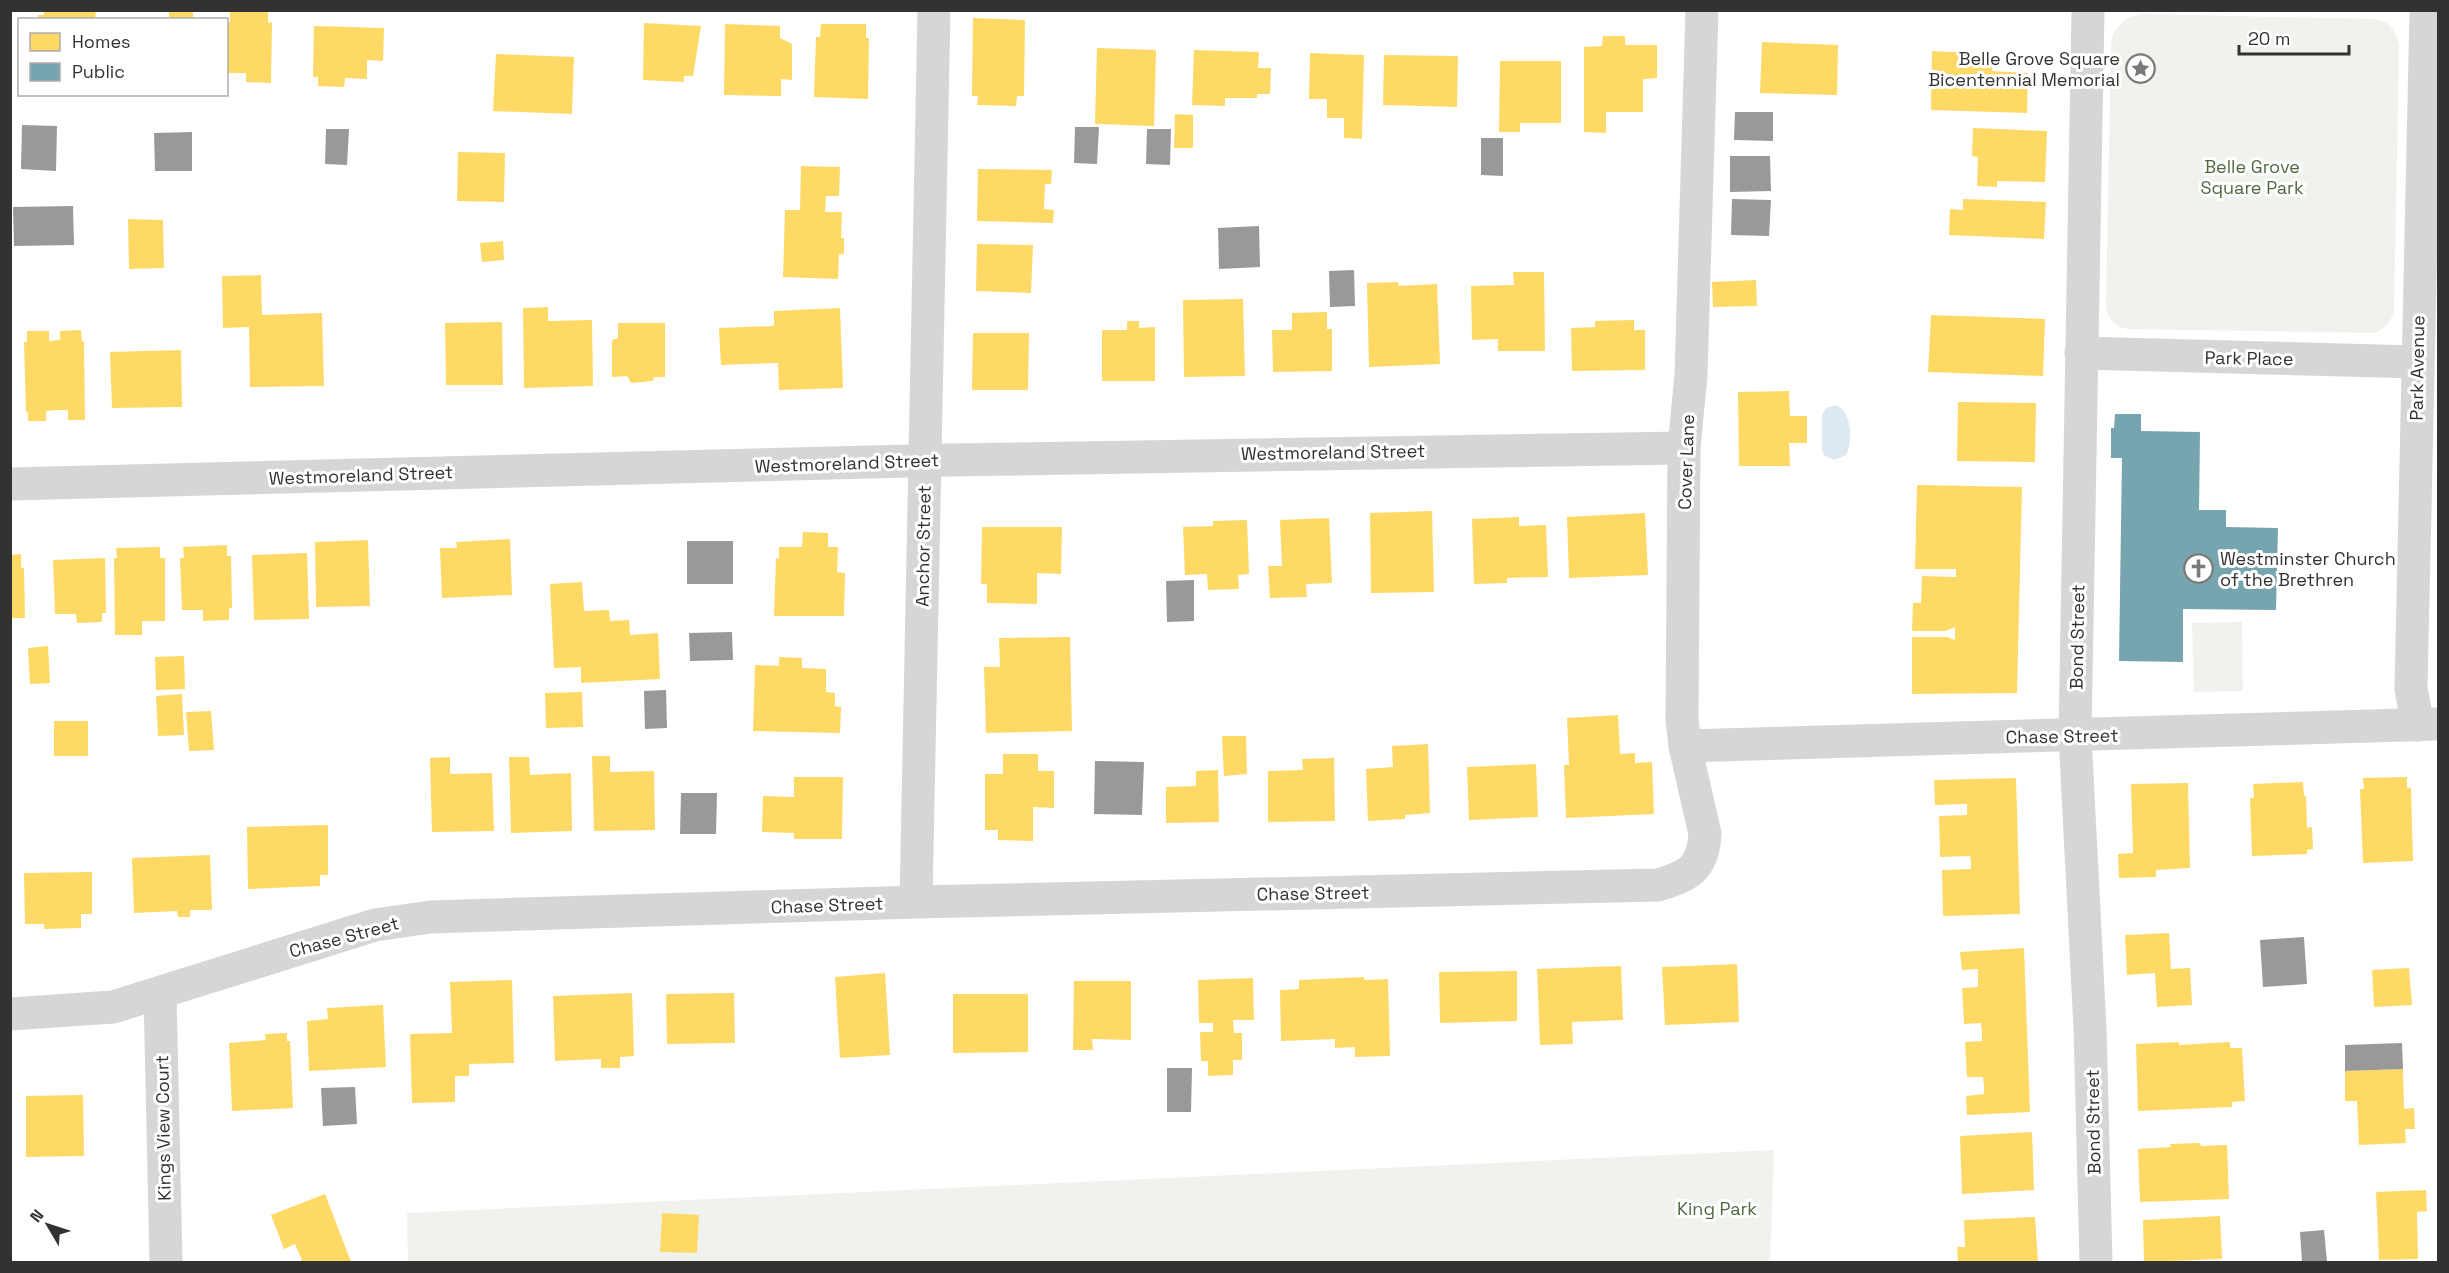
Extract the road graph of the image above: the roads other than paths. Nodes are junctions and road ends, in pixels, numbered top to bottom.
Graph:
1 (934, 10) edge
2 (1702, 10) edge
3 (2088, 10) edge
4 (2426, 10) edge
5 (2081, 353) junction
6 (2417, 362) junction
7 (1684, 447) junction
8 (925, 460) junction
9 (10, 484) edge
10 (2428, 725) edge
11 (2075, 735) junction
12 (1685, 746) junction
13 (1658, 885) joint
14 (916, 902) junction
15 (160, 994) junction
16 (10, 1014) edge
17 (166, 1263) edge
18 (2096, 1263) edge

1 - 8 street, Anchor Street
2 - 7 street, Cover Lane
3 - 5 street, Bond Street
4 - 6 street, Park Avenue
5 - 6 street, Park Place
5 - 11 street, Bond Street
6 - 10 street, Park Avenue
7 - 8 street, Westmoreland Street
7 - 12 street, Cover Lane
8 - 9 street, Westmoreland Street
8 - 14 street, Anchor Street
10 - 11 street, Chase Street
11 - 12 street, Chase Street
11 - 18 street, Bond Street
12 - 13 street, Cover Lane
13 - 14 street, Chase Street
14 - 15 street, Chase Street
15 - 16 street, Chase Street
15 - 17 street, Kings View Court

